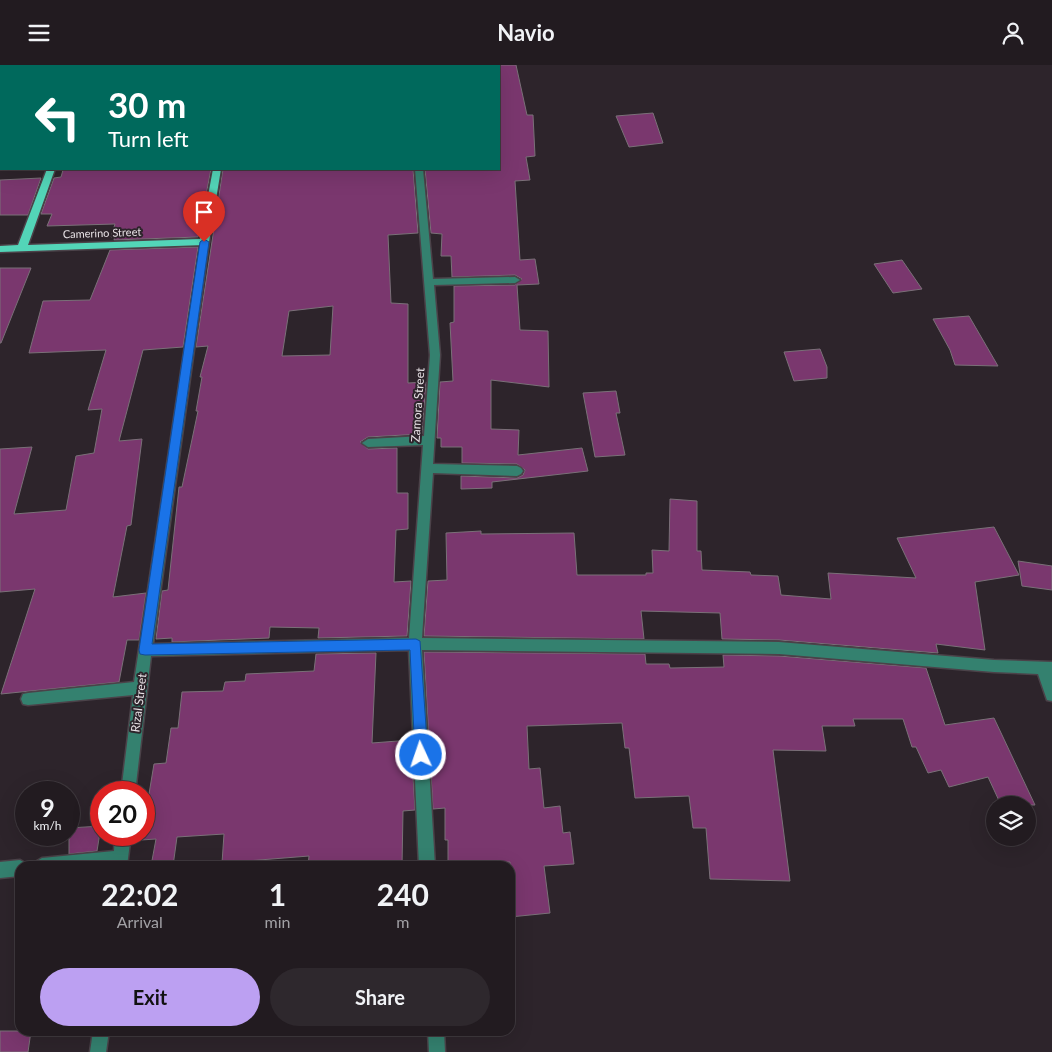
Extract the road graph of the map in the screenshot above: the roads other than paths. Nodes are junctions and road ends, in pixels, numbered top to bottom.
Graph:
1 (51, 170) edge
2 (217, 170) edge
3 (419, 170) edge
4 (204, 242) junction
5 (22, 247) junction
6 (0, 249) edge
7 (515, 280) dead end
8 (429, 282) junction
9 (430, 440) junction
10 (368, 443) dead end
11 (428, 468) junction
12 (517, 471) dead end
13 (416, 644) junction
14 (145, 650) junction
15 (1048, 668) edge
16 (140, 688) junction
17 (1052, 695) edge
18 (28, 699) dead end
19 (129, 781) edge
20 (122, 846) edge
21 (120, 861) edge
22 (427, 861) edge
23 (15, 869) edge
24 (0, 870) edge
25 (100, 1036) edge
26 (436, 1036) edge
27 (98, 1052) edge
28 (437, 1052) edge

1 - 5 main road
2 - 4 main road, Rizal Street
3 - 8 street, Zamora Street
4 - 5 main road, Camerino Street
4 - 14 street, Rizal Street
5 - 6 main road, Camerino Street
7 - 8 street
8 - 9 street, Zamora Street
9 - 10 street
9 - 11 street, Zamora Street
11 - 12 street
11 - 13 street, Zamora Street
13 - 14 street
13 - 15 street
13 - 22 street, Zamora Street
14 - 16 street, Rizal Street
15 - 17 street
16 - 18 street
16 - 19 street, Rizal Street
20 - 21 street
23 - 24 street
25 - 27 street
26 - 28 street

